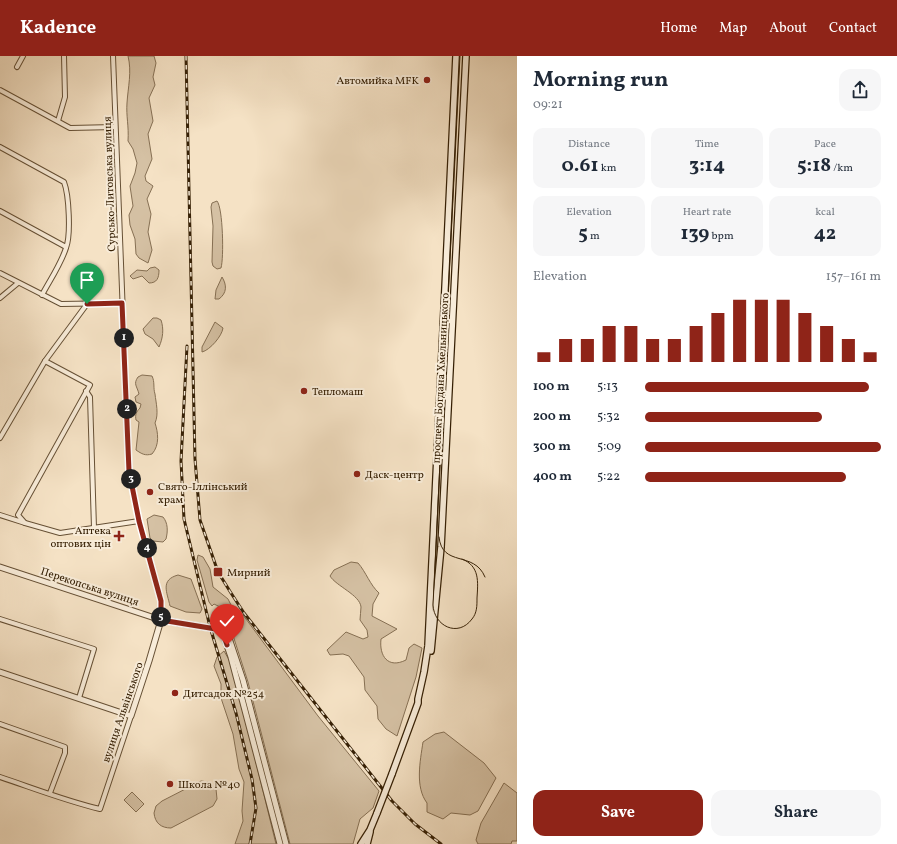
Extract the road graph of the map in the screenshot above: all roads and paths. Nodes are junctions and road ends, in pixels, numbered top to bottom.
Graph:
1 (23, 56) edge
2 (64, 56) edge
3 (113, 56) edge
4 (456, 56) edge
5 (466, 56) edge
6 (17, 67) dead end
7 (1, 90) edge
8 (0, 96) edge
9 (58, 121) junction
10 (116, 127) junction
11 (0, 147) edge
12 (0, 211) edge
13 (66, 248) junction
14 (0, 273) edge
15 (18, 283) junction
16 (42, 295) junction
17 (0, 298) edge
18 (122, 303) junction
19 (87, 304) junction
20 (45, 361) junction
21 (86, 391) junction
22 (0, 438) edge
23 (0, 515) edge
24 (139, 521) junction
25 (24, 523) junction
26 (94, 528) junction
27 (0, 567) edge
28 (0, 619) edge
29 (161, 620) junction
30 (222, 630) junction
31 (0, 672) edge
32 (79, 698) junction
33 (418, 699) junction
34 (131, 716) junction
35 (0, 724) edge
36 (0, 777) edge
37 (50, 793) junction
38 (370, 830) junction
39 (280, 844) edge
40 (286, 844) edge
41 (361, 844) edge
42 (367, 844) edge

1 - 6 street
2 - 9 street
3 - 10 street, Сурсько-Литовська вулиця
4 - 33 main road, проспект Богдана Хмельницького
5 - 33 main road, проспект Богдана Хмельницького
7 - 8 street
7 - 9 street
9 - 10 street
10 - 18 street, Сурсько-Литовська вулиця
11 - 13 street
12 - 13 street
13 - 16 street
14 - 15 street
15 - 16 street
15 - 17 street
16 - 19 street
18 - 19 street
18 - 24 street, Сурсько-Литовська вулиця
19 - 20 street
20 - 21 street
20 - 22 street
21 - 25 street
21 - 26 street
23 - 25 street
24 - 26 street
24 - 29 street, Сурсько-Литовська вулиця
25 - 26 street
27 - 29 street, Перекопська вулиця
28 - 32 street
29 - 30 street, Перекопська вулиця
29 - 34 street, вулиця Альвінського
30 - 39 street
30 - 40 street
31 - 32 street
32 - 34 street
33 - 38 main road, проспект Богдана Хмельницького, bridge
34 - 37 street, вулиця Альвінського
35 - 37 street
36 - 37 street
38 - 41 main road, проспект Богдана Хмельницького
38 - 42 main road, проспект Богдана Хмельницького

